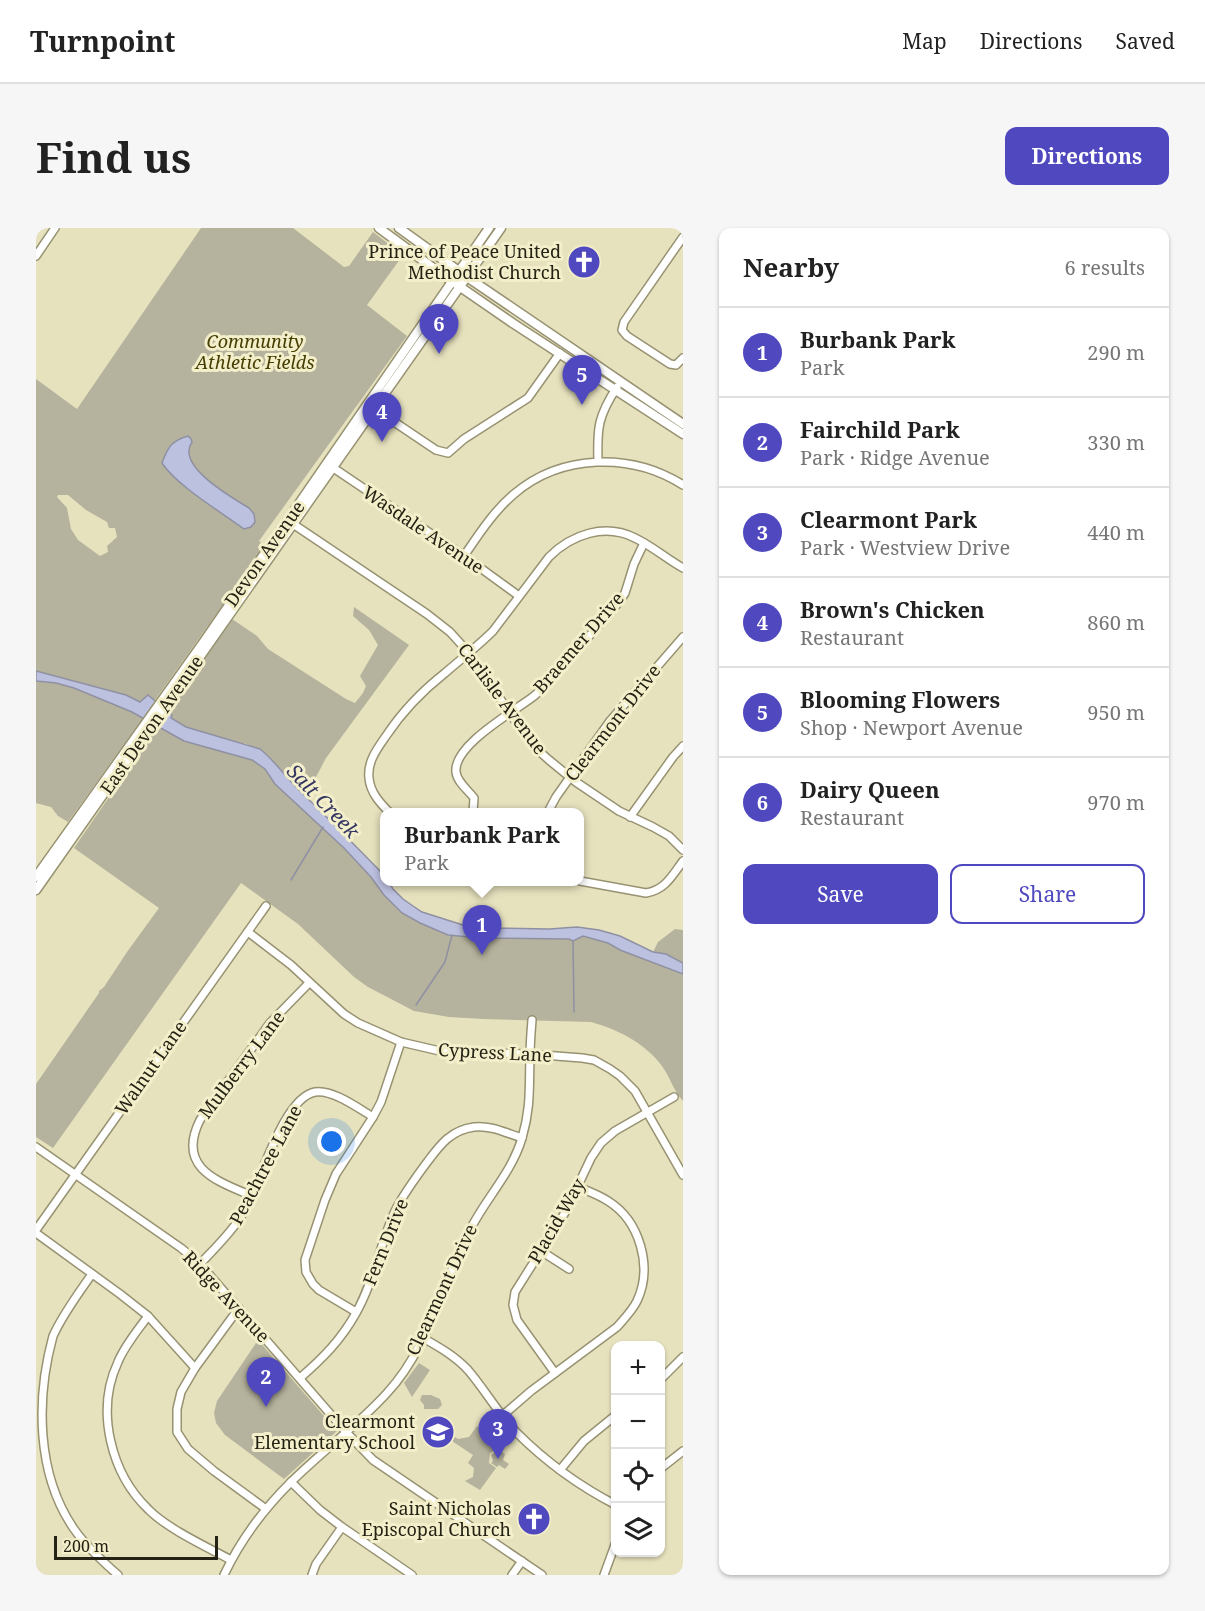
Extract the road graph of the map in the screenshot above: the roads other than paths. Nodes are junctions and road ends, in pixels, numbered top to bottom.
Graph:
1 (55, 228) edge
2 (379, 228) edge
3 (399, 228) edge
4 (489, 228) edge
5 (501, 228) edge
6 (683, 237) edge
7 (36, 256) edge
8 (459, 271) junction
9 (467, 277) junction
10 (455, 284) junction
11 (560, 353) junction
12 (683, 358) edge
13 (618, 386) junction
14 (371, 407) junction
15 (683, 424) edge
16 (683, 434) edge
17 (598, 461) junction
18 (330, 466) junction
19 (683, 485) edge
20 (293, 524) junction
21 (644, 543) junction
22 (464, 556) junction
23 (268, 560) joint
24 (683, 568) edge
25 (519, 596) junction
26 (683, 637) edge
27 (469, 653) junction
28 (168, 696) junction
29 (511, 712) junction
30 (142, 734) junction
31 (683, 746) edge
32 (570, 777) junction
33 (385, 808) edge
34 (473, 808) edge
35 (550, 808) edge
36 (630, 817) junction
37 (683, 850) edge
38 (683, 861) edge
39 (36, 878) edge
40 (584, 882) edge
41 (36, 890) edge
42 (266, 906) dead end
43 (248, 932) junction
44 (309, 983) junction
45 (532, 1020) dead end
46 (401, 1042) junction
47 (530, 1054) junction
48 (674, 1097) dead end
49 (647, 1112) junction
50 (373, 1117) junction
51 (522, 1138) junction
52 (36, 1146) edge
53 (77, 1174) junction
54 (683, 1175) edge
55 (578, 1187) junction
56 (252, 1196) junction
57 (36, 1232) edge
58 (541, 1251) junction
59 (200, 1264) junction
60 (569, 1269) dead end
61 (92, 1274) junction
62 (239, 1308) junction
63 (356, 1312) junction
64 (148, 1316) junction
65 (423, 1338) junction
66 (683, 1357) edge
67 (195, 1368) junction
68 (555, 1373) junction
69 (665, 1376) edge
70 (300, 1378) junction
71 (502, 1416) junction
72 (611, 1418) edge
73 (346, 1432) junction
74 (683, 1451) edge
75 (665, 1465) edge
76 (45, 1467) junction
77 (36, 1470) edge
78 (560, 1470) junction
79 (291, 1482) junction
80 (612, 1503) edge
81 (266, 1509) junction
82 (342, 1527) junction
83 (611, 1554) edge
84 (231, 1560) junction
85 (522, 1561) junction
86 (118, 1575) edge
87 (224, 1575) edge
88 (312, 1575) edge
89 (412, 1575) edge
90 (512, 1575) edge
91 (542, 1575) edge
92 (604, 1575) edge

1 - 7 street
2 - 10 main road
3 - 8 main road
4 - 8 main road, Devon Avenue
5 - 9 main road, Devon Avenue
6 - 12 street
8 - 9 main road
8 - 10 main road, Devon Avenue
9 - 10 main road, Devon Avenue
9 - 13 main road
10 - 11 main road
10 - 14 main road, Devon Avenue
11 - 13 main road
11 - 14 street
13 - 15 main road
13 - 16 main road
13 - 17 street
14 - 18 main road, Devon Avenue
17 - 19 street
17 - 22 street
18 - 20 main road, Devon Avenue
18 - 22 street, Wasdale Avenue
18 - 28 main road, Devon Avenue
20 - 23 main road, Devon Avenue
20 - 27 street, Carlisle Avenue
21 - 24 street
21 - 25 street
21 - 29 street, Braemer Drive
22 - 25 street, Wasdale Avenue
23 - 28 main road, East Devon Avenue
25 - 27 street
26 - 32 street, Clearmont Drive
27 - 29 street, Carlisle Avenue
27 - 33 street
28 - 30 main road, East Devon Avenue
29 - 32 street, Carlisle Avenue
29 - 34 street, Braemer Drive
30 - 39 main road
30 - 41 main road, East Devon Avenue
31 - 36 street
32 - 35 street, Clearmont Drive
32 - 36 street, Carlisle Avenue
36 - 37 street, Carlisle Avenue
38 - 40 street
42 - 43 street, Walnut Lane
43 - 44 street, Cypress Lane
43 - 53 street, Walnut Lane
44 - 46 street, Cypress Lane
44 - 56 street, Mulberry Lane
45 - 47 street, Clearmont Drive
46 - 47 street, Cypress Lane
46 - 50 street
47 - 49 street, Cypress Lane
47 - 51 street, Clearmont Drive
48 - 49 street, Placid Way
49 - 54 street, Cypress Lane
49 - 55 street, Placid Way
50 - 56 street, Peachtree Lane
50 - 63 street
51 - 63 street, Fern Drive
51 - 65 street, Clearmont Drive
52 - 53 street, Ridge Avenue
53 - 57 street, Walnut Lane
53 - 59 street, Ridge Avenue
55 - 58 street, Placid Way
55 - 68 street
56 - 59 street, Peachtree Lane
57 - 61 street
58 - 60 street
58 - 68 street, Placid Way
59 - 62 street, Ridge Avenue
61 - 64 street
61 - 76 street
62 - 67 street
62 - 70 street, Ridge Avenue
63 - 70 street, Fern Drive
64 - 67 street
64 - 84 street
65 - 71 street
65 - 73 street, Clearmont Drive
66 - 69 street
67 - 81 street
68 - 71 street
70 - 73 street, Ridge Avenue
71 - 78 street
72 - 78 street
73 - 79 street, Clearmont Drive
73 - 85 street, Ridge Avenue
74 - 75 street
76 - 77 street
76 - 86 street
78 - 80 street
79 - 81 street, Clearmont Drive
79 - 82 street
81 - 84 street, Clearmont Drive
82 - 88 street
82 - 89 street
83 - 92 street
84 - 87 street, Clearmont Drive
85 - 90 street
85 - 91 street, Ridge Avenue

